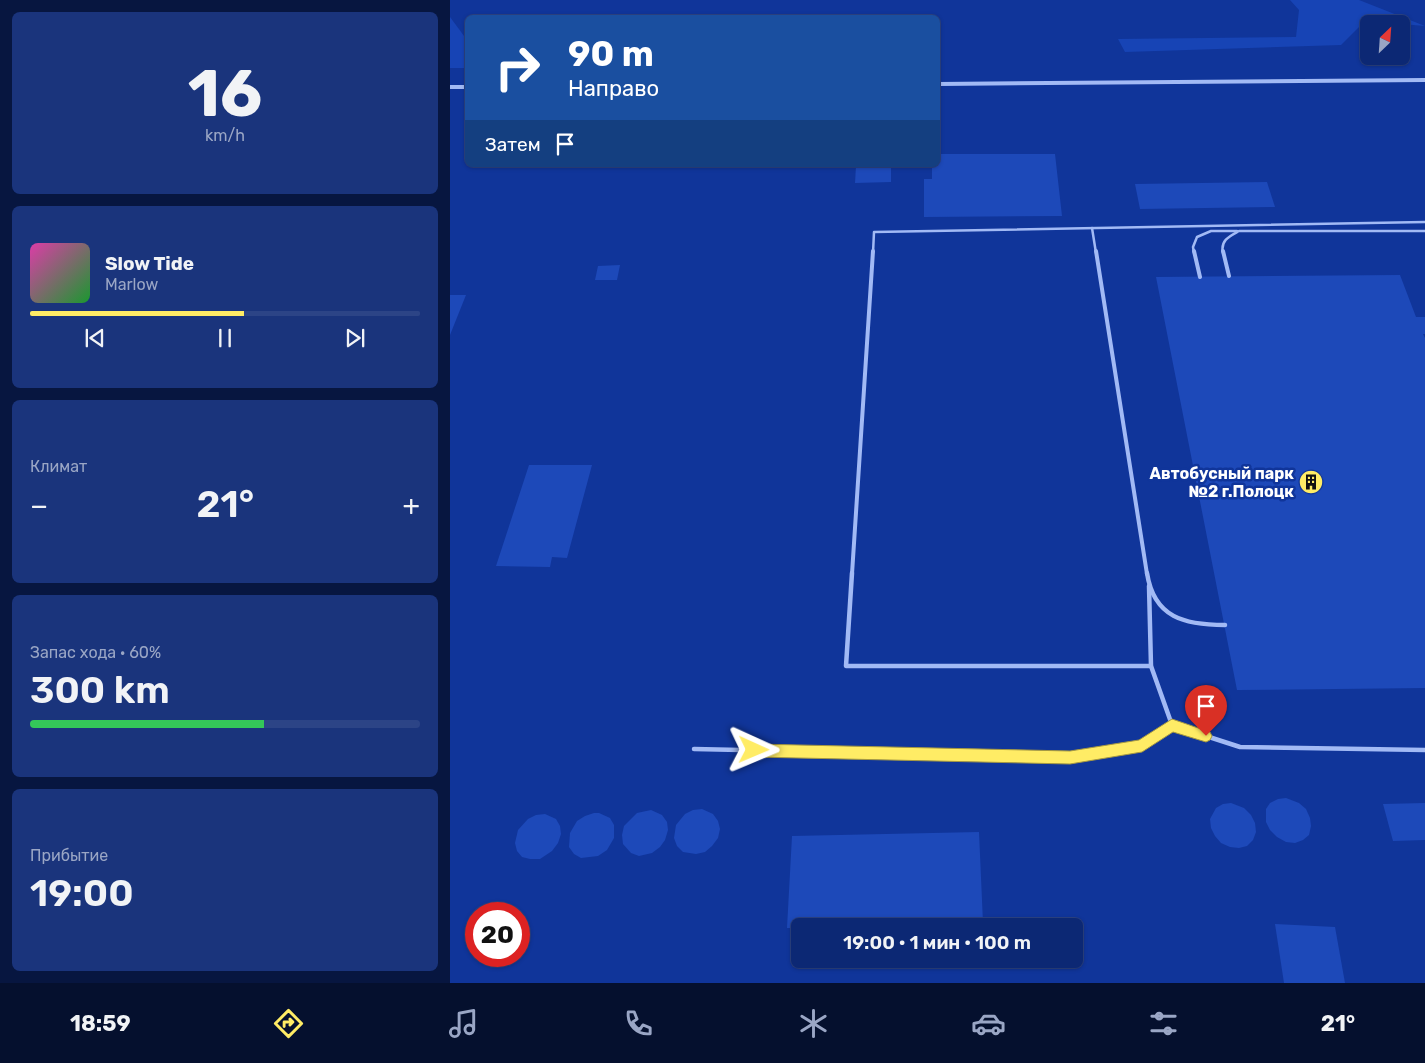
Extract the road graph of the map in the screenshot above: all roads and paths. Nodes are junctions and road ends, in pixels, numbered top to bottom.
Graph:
1 (1425, 80) edge
2 (940, 84) edge
3 (450, 87) edge
4 (465, 87) edge
5 (1425, 222) edge
6 (1092, 228) junction
7 (1239, 231) junction
8 (1425, 231) edge
9 (1229, 276) dead end
10 (1200, 277) dead end
11 (1149, 584) junction
12 (1225, 625) dead end
13 (1151, 666) junction
14 (1172, 725) junction
15 (694, 749) dead end
16 (1425, 750) edge

1 - 2 street
3 - 4 street
5 - 6 lane
6 - 11 lane
6 - 13 lane
7 - 8 lane
7 - 9 lane
7 - 10 lane
11 - 12 lane
11 - 13 lane
13 - 14 lane
14 - 15 lane
14 - 16 lane

